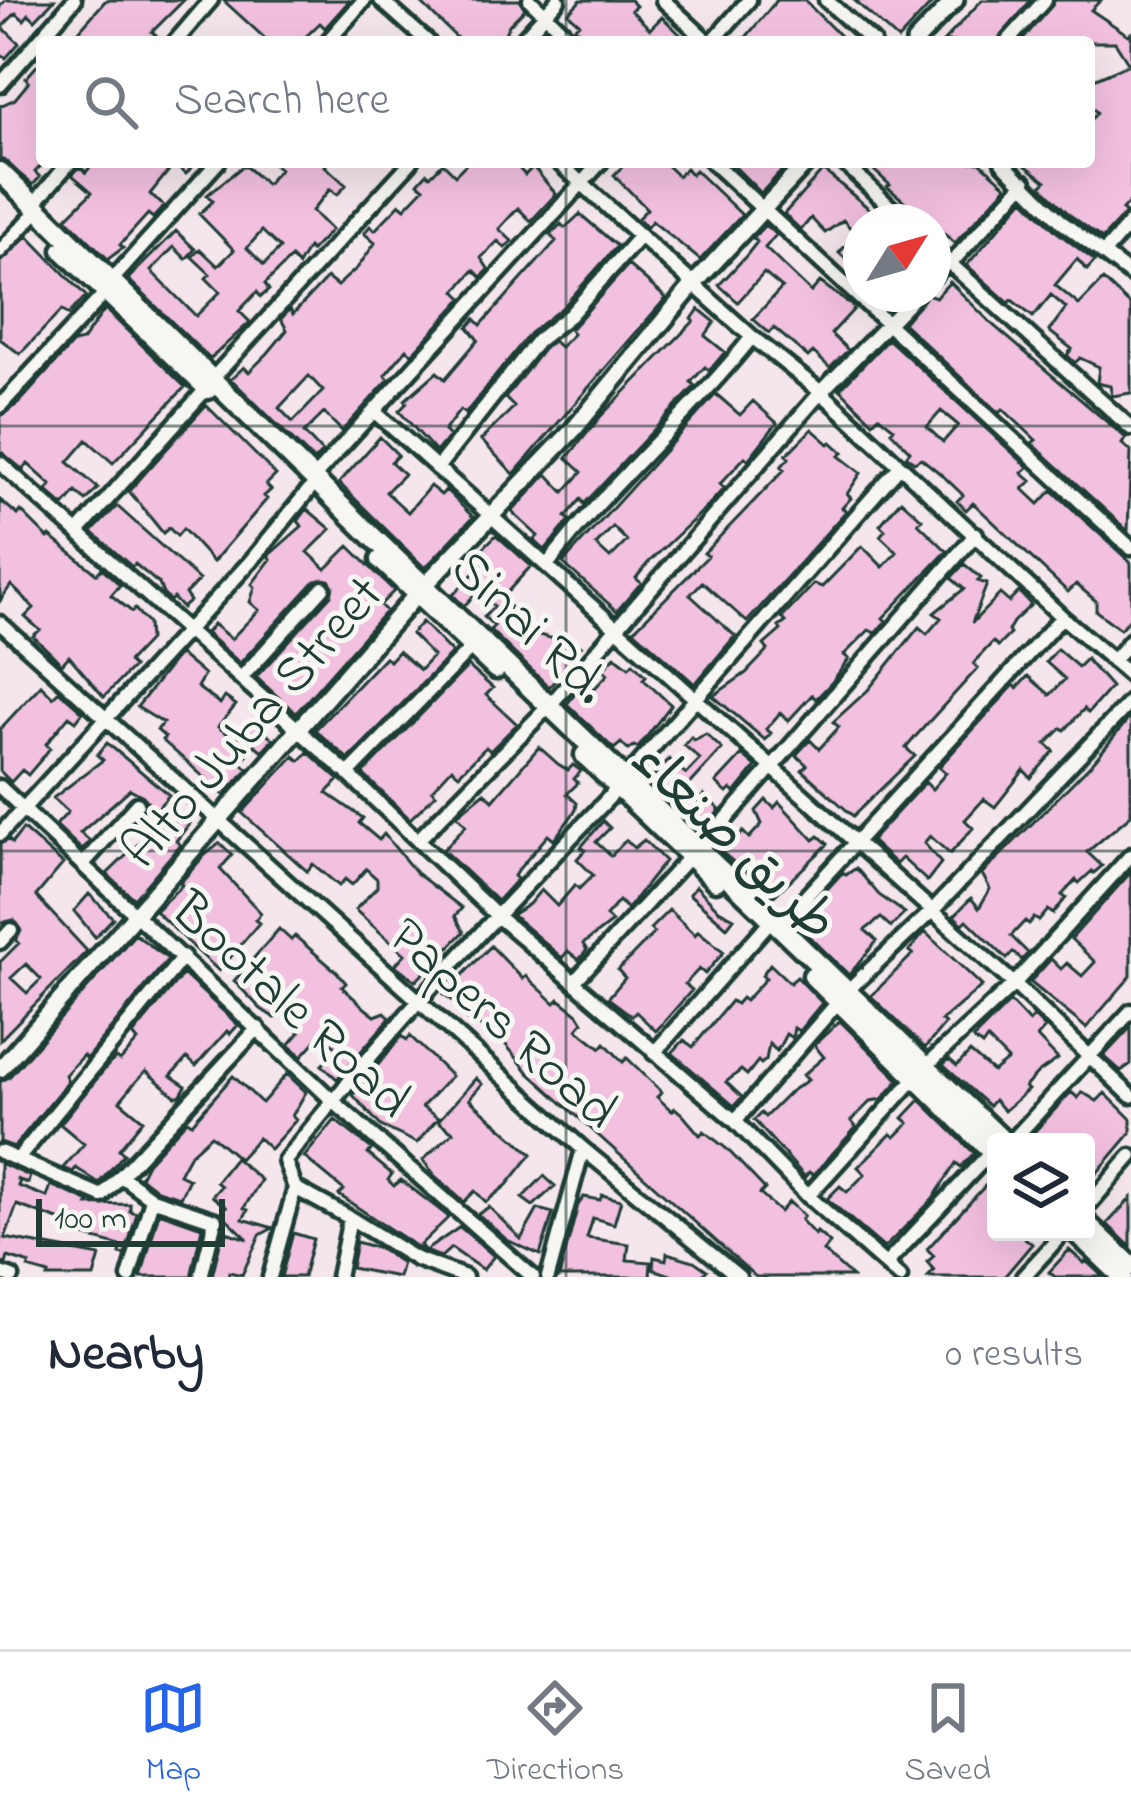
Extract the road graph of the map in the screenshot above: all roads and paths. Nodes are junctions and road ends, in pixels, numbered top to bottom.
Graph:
1 (74, 0) edge
2 (211, 0) edge
3 (364, 0) edge
4 (381, 0) edge
5 (530, 0) edge
6 (558, 0) edge
7 (663, 0) edge
8 (749, 0) edge
9 (826, 0) edge
10 (955, 0) edge
11 (1040, 2) edge
12 (545, 14) junction
13 (43, 36) edge
14 (180, 36) edge
15 (332, 36) edge
16 (421, 36) edge
17 (525, 36) edge
18 (568, 36) edge
19 (703, 36) edge
20 (716, 36) edge
21 (866, 36) edge
22 (921, 36) edge
23 (1012, 36) edge
24 (36, 44) edge
25 (0, 86) edge
26 (65, 168) edge
27 (213, 168) edge
28 (406, 168) edge
29 (564, 168) edge
30 (595, 168) edge
31 (718, 168) edge
32 (802, 168) edge
33 (849, 168) edge
34 (1009, 168) edge
35 (0, 172) edge
36 (1025, 182) junction
37 (580, 183) junction
38 (0, 187) edge
39 (886, 204) edge
40 (763, 210) junction
41 (32, 211) junction
42 (1131, 222) edge
43 (640, 236) junction
44 (0, 251) edge
45 (1104, 253) junction
46 (951, 261) edge
47 (951, 265) edge
48 (1131, 275) edge
49 (110, 285) junction
50 (693, 285) junction
51 (899, 312) edge
52 (886, 326) junction
53 (752, 337) junction
54 (210, 382) junction
55 (821, 392) junction
56 (0, 406) edge
57 (376, 413) junction
58 (1131, 428) edge
59 (0, 463) edge
60 (900, 466) junction
61 (437, 468) junction
62 (311, 484) junction
63 (490, 512) junction
64 (78, 532) junction
65 (976, 535) junction
66 (1131, 548) edge
67 (548, 563) junction
68 (323, 589) dead end
69 (421, 590) junction
70 (1062, 617) junction
71 (0, 622) edge
72 (619, 628) junction
73 (188, 629) junction
74 (1131, 640) edge
75 (472, 646) junction
76 (1113, 661) junction
77 (1131, 676) edge
78 (242, 678) junction
79 (697, 698) junction
80 (1131, 700) edge
81 (547, 708) junction
82 (106, 718) junction
83 (300, 732) junction
84 (771, 766) junction
85 (348, 774) junction
86 (622, 783) junction
87 (0, 787) edge
88 (137, 804) dead end
89 (24, 808) junction
90 (220, 820) junction
91 (0, 834) edge
92 (418, 840) junction
93 (854, 844) junction
94 (694, 853) junction
95 (1131, 855) edge
96 (83, 864) junction
97 (931, 912) junction
98 (136, 913) junction
99 (496, 915) junction
100 (772, 927) junction
101 (11, 930) dead end
102 (0, 942) edge
103 (182, 957) junction
104 (574, 982) junction
105 (1014, 984) junction
106 (843, 996) junction
107 (419, 1000) junction
108 (1131, 1012) edge
109 (259, 1028) junction
110 (654, 1053) junction
111 (1089, 1054) junction
112 (0, 1069) edge
113 (920, 1072) junction
114 (1131, 1096) edge
115 (332, 1100) junction
116 (735, 1121) junction
117 (1015, 1133) edge
118 (987, 1135) edge
119 (583, 1149) junction
120 (0, 1152) edge
121 (1131, 1156) edge
122 (18, 1159) junction
123 (987, 1162) edge
124 (121, 1176) junction
125 (296, 1188) junction
126 (808, 1196) junction
127 (152, 1198) junction
128 (1095, 1198) edge
129 (350, 1218) junction
130 (1095, 1232) edge
131 (1056, 1241) edge
132 (1085, 1241) edge
133 (416, 1259) junction
134 (886, 1264) junction
135 (1131, 1266) edge
136 (0, 1273) edge
137 (12, 1277) edge
138 (129, 1277) edge
139 (201, 1277) edge
140 (270, 1277) edge
141 (338, 1277) edge
142 (411, 1277) edge
143 (465, 1277) edge
144 (532, 1277) edge
145 (548, 1277) edge
146 (739, 1277) edge
147 (900, 1277) edge
148 (1023, 1277) edge
149 (1123, 1277) edge

1 - 13 street
2 - 14 street
3 - 15 street
4 - 16 street
5 - 12 street
6 - 12 street
7 - 19 street
8 - 20 street
9 - 21 street
10 - 22 street
11 - 23 street
12 - 17 street
12 - 18 street
24 - 25 street
26 - 41 street
27 - 49 street
28 - 54 street
29 - 37 street
30 - 37 street
31 - 40 street
32 - 40 street, Alto Juba Street
33 - 39 street
34 - 36 street
35 - 41 main road
36 - 45 street
36 - 46 street
37 - 43 street
37 - 57 street
38 - 41 main road, طريق صنعاء
40 - 50 street, Alto Juba Street
40 - 52 street
41 - 44 street
41 - 49 main road, طريق صنعاء
42 - 45 street
43 - 50 street
43 - 61 street
45 - 48 street
47 - 58 street
49 - 54 main road, طريق صنعاء
49 - 56 street
50 - 53 street
50 - 63 street, Alto Juba Street
51 - 52 street
52 - 55 street
52 - 66 street
53 - 55 street
53 - 67 street
54 - 62 main road, طريق صنعاء
54 - 64 street
55 - 60 street
55 - 72 street
57 - 61 street
57 - 62 street
59 - 64 street
60 - 65 street
60 - 79 street
61 - 63 street
62 - 69 main road, طريق صنعاء
62 - 73 street
63 - 67 street
63 - 69 street, Alto Juba Street
64 - 73 street
65 - 70 street
65 - 84 street
67 - 72 street
68 - 78 street
69 - 75 main road, طريق صنعاء
69 - 81 main road, Sinai Rd.
69 - 83 street, Alto Juba Street
70 - 76 street
70 - 93 street
71 - 82 street, Papers Road
72 - 79 street
72 - 81 street
73 - 78 street
73 - 82 street
74 - 76 street
75 - 81 main road, طريق صنعاء
75 - 85 street
76 - 77 street
78 - 83 street
79 - 84 street
79 - 86 street
80 - 97 street
81 - 86 main road, طريق صنعاء
81 - 92 street
82 - 89 street
82 - 90 street, Papers Road
83 - 85 street
83 - 90 street, Alto Juba Street
84 - 93 street
84 - 94 street
85 - 92 street
86 - 94 main road, طريق صنعاء
86 - 99 street
87 - 89 street, Bootale Road
88 - 96 street
89 - 91 street
89 - 96 street, Bootale Road
90 - 98 street, Alto Juba Street
90 - 107 street, Papers Road
92 - 99 street
93 - 97 street
93 - 100 street
94 - 100 main road, طريق صنعاء
94 - 104 street
95 - 105 street
96 - 98 street, Bootale Road
97 - 105 street
97 - 106 street
98 - 103 street, Bootale Road
98 - 112 street, Alto Juba Street
99 - 104 street
99 - 107 street
100 - 106 main road, طريق صنعاء
100 - 110 street
101 - 102 street
103 - 109 street, Bootale Road
103 - 122 street
104 - 110 street
105 - 111 street
105 - 113 street
106 - 113 main road, طريق صنعاء
106 - 116 street
107 - 115 street
107 - 119 street, Papers Road
108 - 111 street
109 - 115 street, Bootale Road
109 - 124 street
110 - 116 street
111 - 114 street
111 - 117 street
113 - 118 main road, طريق صنعاء
113 - 126 street
115 - 125 street
115 - 144 street, Bootale Road
116 - 126 street
119 - 145 street
119 - 146 street, Papers Road
120 - 122 street
121 - 128 street
122 - 124 street
123 - 134 street
124 - 127 street
125 - 129 street
125 - 140 street
126 - 134 street
127 - 138 street
127 - 139 street
129 - 133 street
129 - 141 street
130 - 135 main road
131 - 148 street
132 - 149 main road
133 - 142 street
133 - 143 street
134 - 147 street
136 - 137 street

